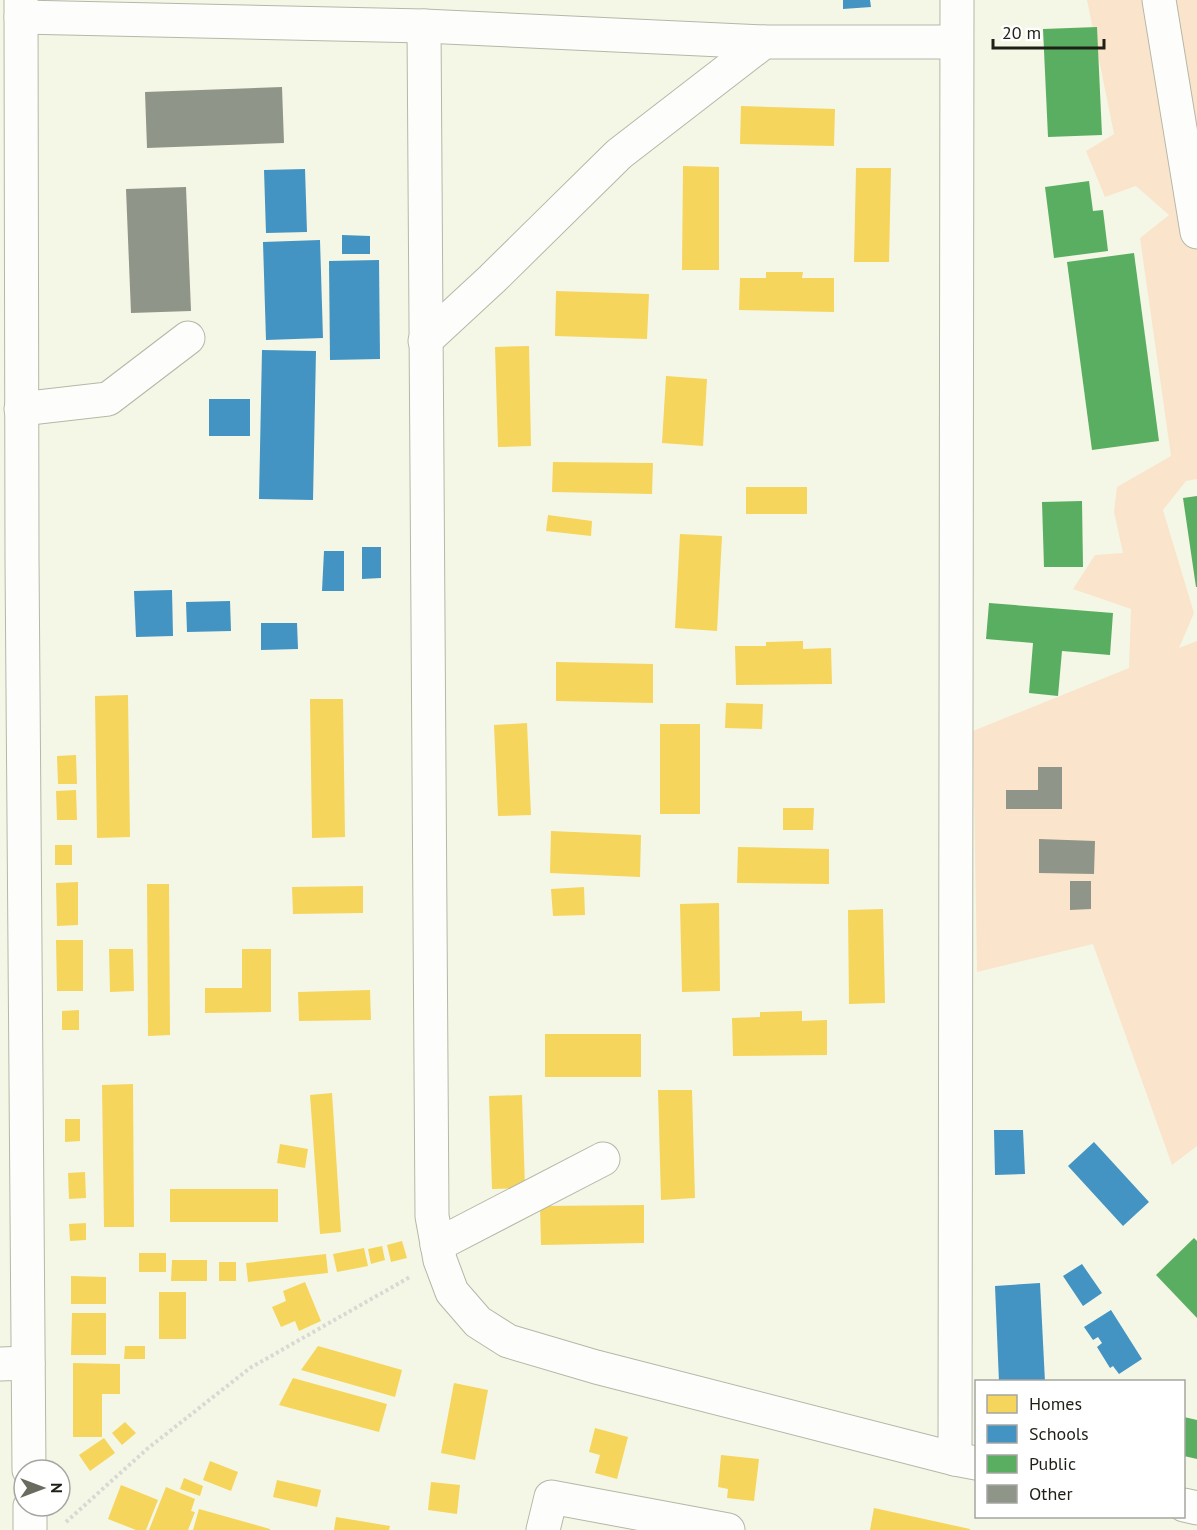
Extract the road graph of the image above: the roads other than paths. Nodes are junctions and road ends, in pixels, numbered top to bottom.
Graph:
1 (957, 0) edge
2 (1159, 0) edge
3 (21, 9) edge
4 (375, 12) edge
5 (424, 26) junction
6 (764, 42) junction
7 (956, 42) junction
8 (10, 156) edge
9 (1197, 232) edge
10 (188, 338) dead end
11 (425, 341) junction
12 (21, 409) junction
13 (11, 559) edge
14 (12, 735) edge
15 (13, 1050) edge
16 (603, 1159) dead end
17 (438, 1253) junction
18 (14, 1363) edge
19 (27, 1458) edge
20 (966, 1461) edge
21 (543, 1530) edge
22 (728, 1530) edge

1 - 7 street
2 - 9 street
3 - 4 street
3 - 8 street
4 - 5 street
5 - 6 street
5 - 11 street
6 - 7 street
6 - 11 street
7 - 20 street
8 - 12 street
10 - 12 street
11 - 17 street
12 - 13 street
13 - 14 street
14 - 15 street
15 - 18 street
16 - 17 street
17 - 20 street
18 - 19 street
21 - 22 street

